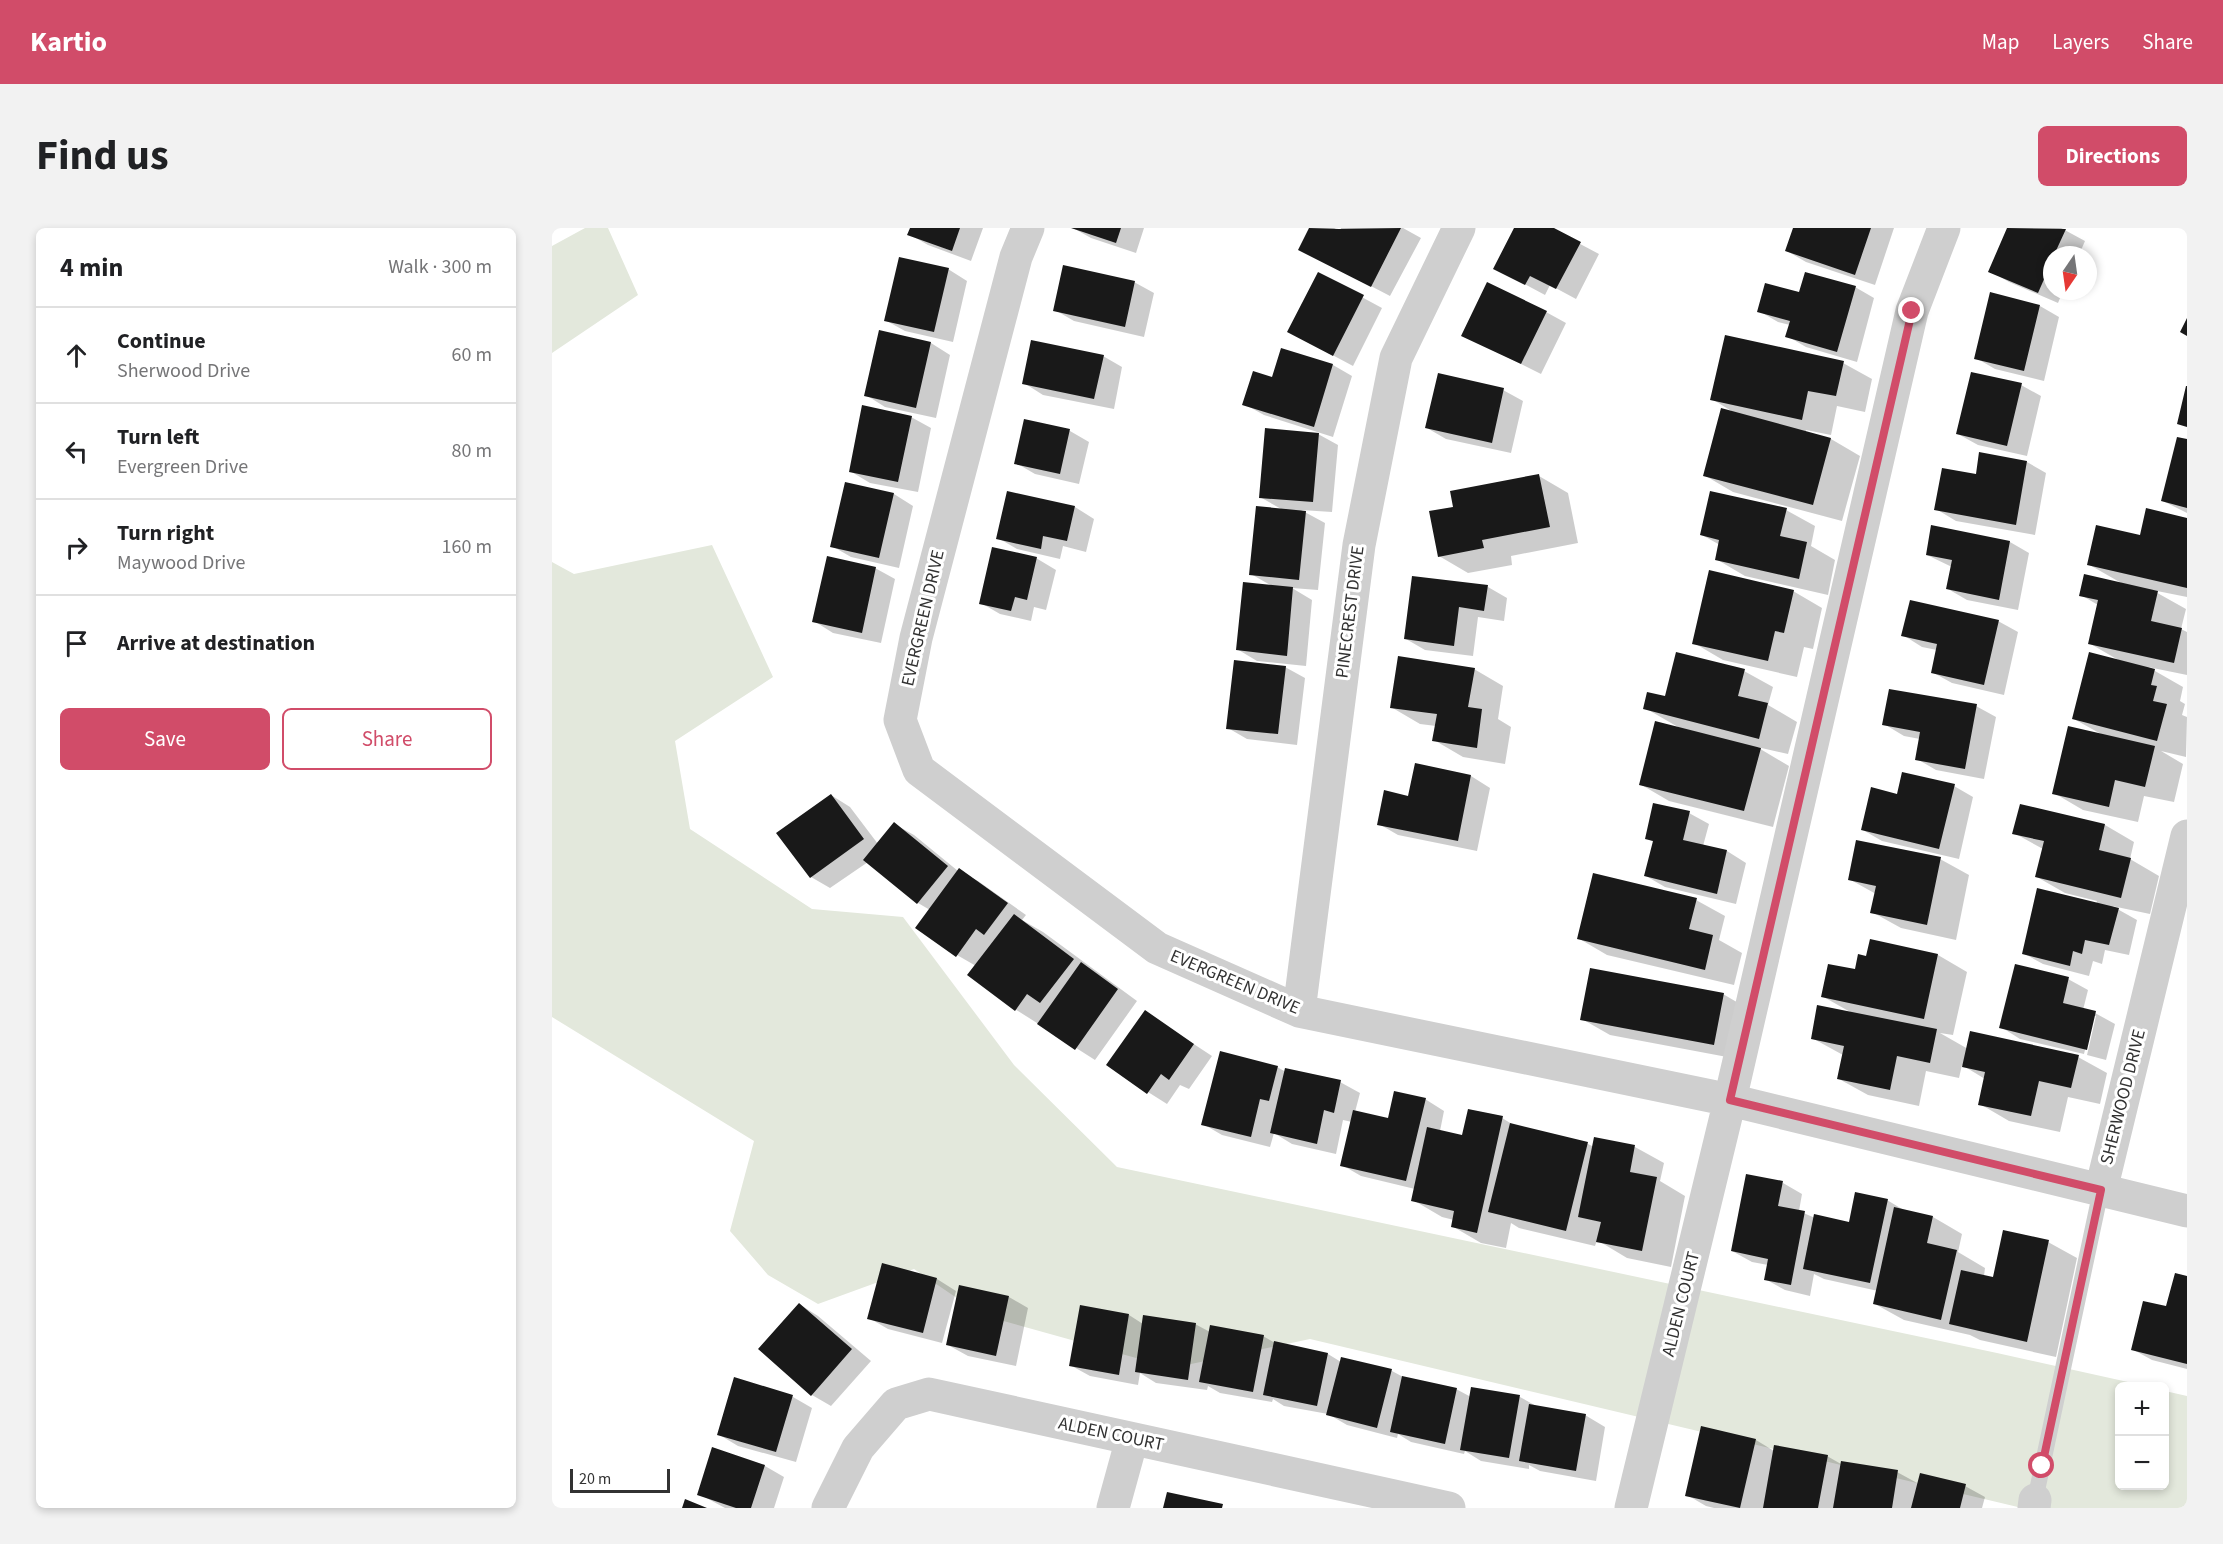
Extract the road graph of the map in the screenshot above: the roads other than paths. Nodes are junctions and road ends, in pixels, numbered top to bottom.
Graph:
1 (1028, 228) edge
2 (1459, 228) edge
3 (1944, 228) edge
4 (2187, 836) edge
5 (1299, 1011) junction
6 (1730, 1100) junction
7 (2101, 1190) junction
8 (2187, 1210) edge
9 (1132, 1439) junction
10 (2035, 1504) edge
11 (828, 1508) edge
12 (1113, 1508) edge
13 (1449, 1508) edge
14 (1631, 1508) edge

1 - 5 street, EVERGREEN DRIVE
2 - 5 street, PINECREST DRIVE
3 - 6 street, ALDEN COURT
4 - 7 street, SHERWOOD DRIVE
5 - 6 street, EVERGREEN DRIVE
6 - 7 street, EVERGREEN DRIVE
6 - 14 street, ALDEN COURT
7 - 8 street, EVERGREEN DRIVE
7 - 10 lane, SHERWOOD DRIVE
9 - 11 street, ALDEN COURT
9 - 12 street
9 - 13 street, ALDEN COURT

